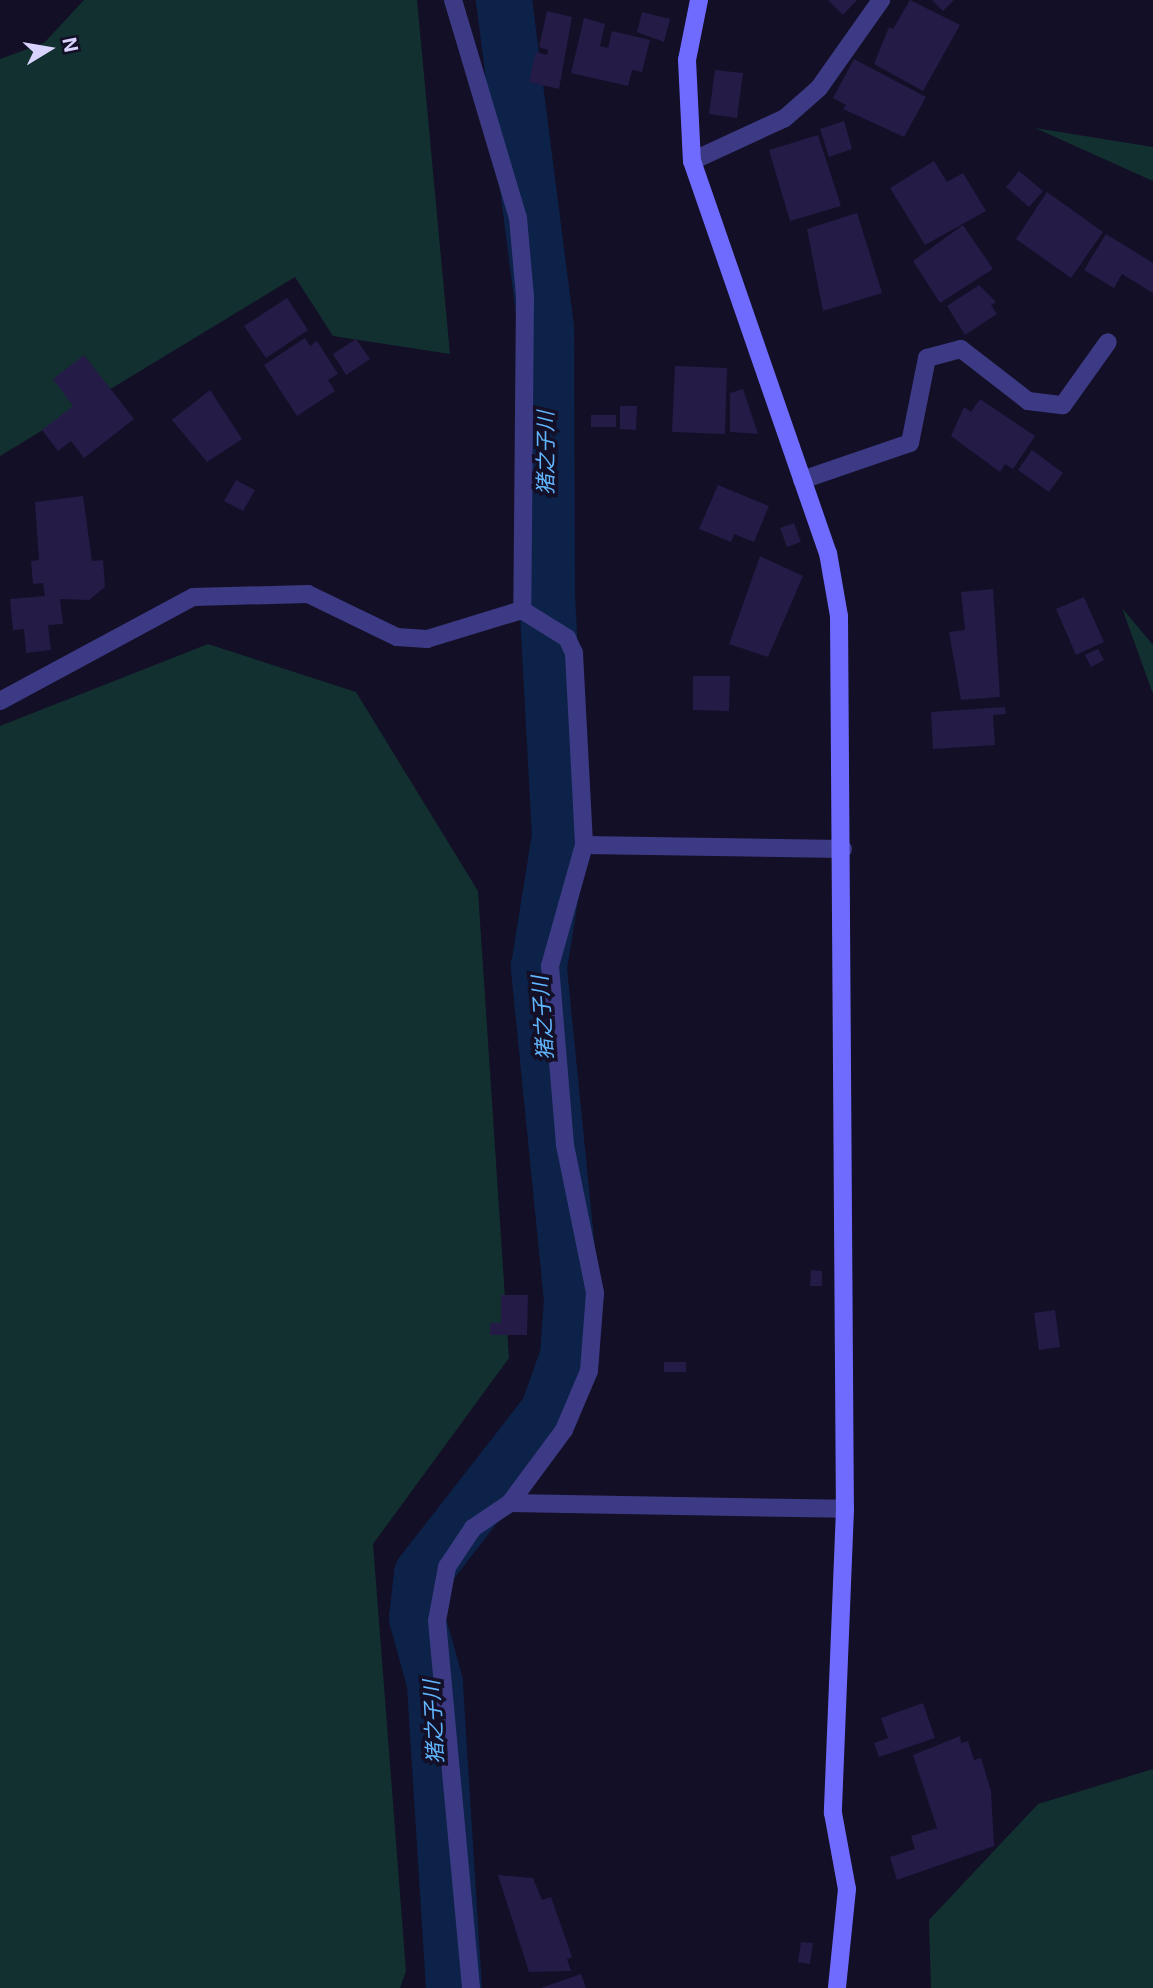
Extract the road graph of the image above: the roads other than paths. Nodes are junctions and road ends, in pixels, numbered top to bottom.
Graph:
1 (453, 0) edge
2 (698, 0) edge
3 (881, 0) edge
4 (692, 161) junction
5 (1108, 342) dead end
6 (802, 480) junction
7 (529, 614) junction
8 (0, 701) edge
9 (584, 845) junction
10 (843, 849) junction
11 (510, 1503) junction
12 (845, 1509) junction
13 (471, 1988) edge
14 (837, 1988) edge

1 - 7 street
2 - 4 street
3 - 4 street
4 - 6 street
5 - 6 street
6 - 10 street
7 - 8 street
7 - 9 street
9 - 10 street
9 - 11 street
10 - 12 street
11 - 12 street
11 - 13 street
12 - 14 street

